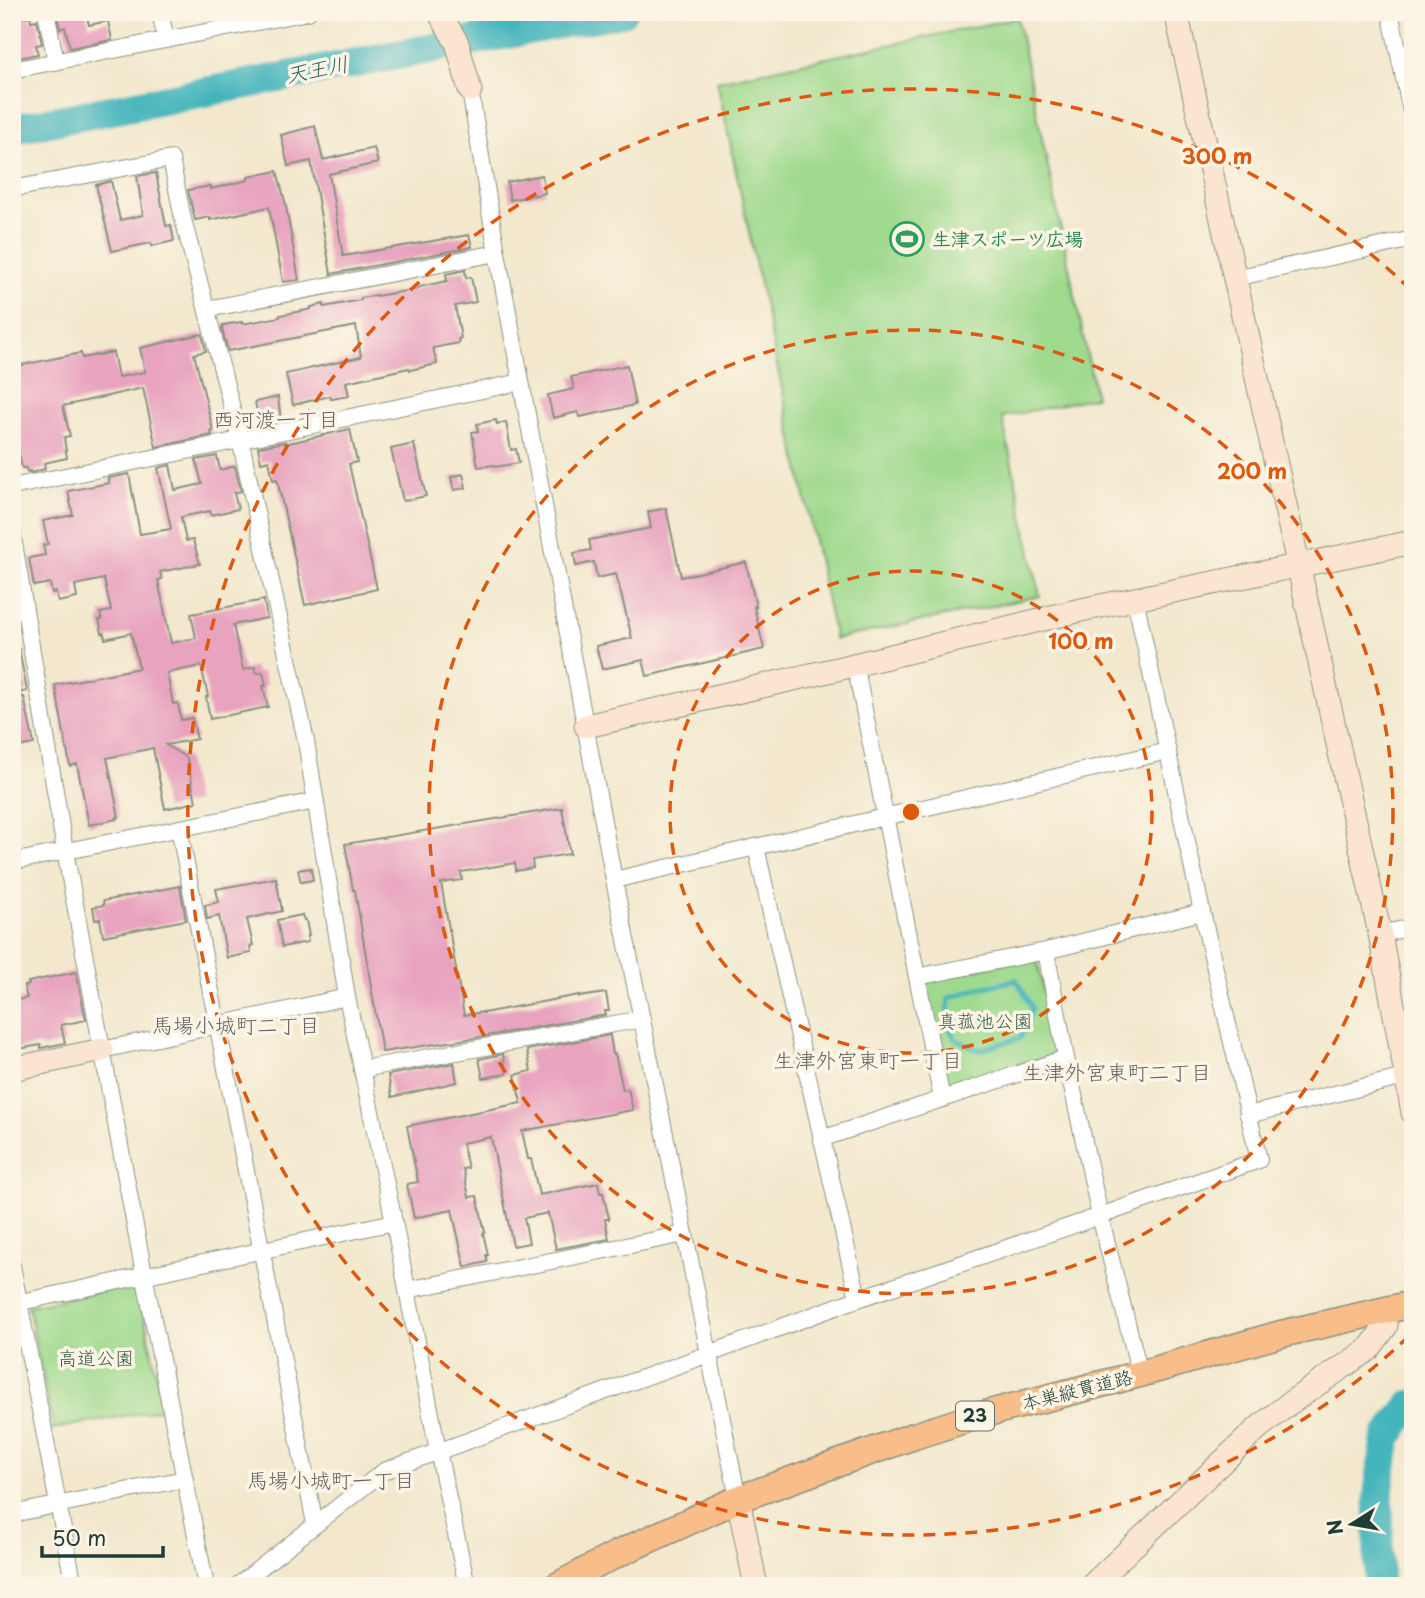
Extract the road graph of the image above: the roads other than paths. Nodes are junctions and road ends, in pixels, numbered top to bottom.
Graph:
1 (46, 12) edge
2 (160, 12) edge
3 (308, 12) edge
4 (439, 12) edge
5 (1177, 12) edge
6 (1390, 12) edge
7 (166, 40) junction
8 (56, 62) junction
9 (12, 71) edge
10 (470, 90) joint
11 (1413, 121) edge
12 (12, 189) edge
13 (1413, 239) edge
14 (497, 253) junction
15 (1235, 278) junction
16 (206, 309) junction
17 (521, 382) junction
18 (240, 439) junction
19 (12, 487) edge
20 (12, 531) edge
21 (1413, 542) edge
22 (1298, 565) junction
23 (1135, 598) junction
24 (855, 664) junction
25 (586, 726) junction
26 (1168, 751) junction
27 (316, 801) junction
28 (886, 817) junction
29 (179, 828) junction
30 (756, 847) junction
31 (65, 851) junction
32 (12, 862) edge
33 (614, 880) junction
34 (1202, 912) junction
35 (1413, 927) edge
36 (1380, 934) junction
37 (1046, 951) junction
38 (917, 977) junction
39 (347, 997) junction
40 (642, 1019) junction
41 (219, 1024) junction
42 (102, 1050) junction
43 (1066, 1058) junction
44 (12, 1069) edge
45 (362, 1069) junction
46 (1409, 1076) edge
47 (942, 1099) junction
48 (1413, 1113) edge
49 (1248, 1115) junction
50 (821, 1139) junction
51 (1100, 1216) junction
52 (394, 1222) junction
53 (685, 1234) junction
54 (263, 1249) junction
55 (12, 1266) edge
56 (144, 1275) junction
57 (407, 1290) junction
58 (858, 1298) junction
59 (16, 1303) edge
60 (1413, 1304) edge
61 (1413, 1319) edge
62 (1386, 1326) junction
63 (709, 1354) junction
64 (1140, 1374) junction
65 (438, 1451) junction
66 (184, 1479) junction
67 (58, 1506) junction
68 (740, 1506) junction
69 (12, 1514) edge
70 (316, 1524) junction
71 (74, 1586) edge
72 (206, 1586) edge
73 (237, 1586) edge
74 (467, 1586) edge
75 (557, 1586) edge
76 (590, 1586) edge
77 (756, 1586) edge
78 (1091, 1586) edge

1 - 8 street
2 - 7 street
3 - 7 street
4 - 10 street
5 - 15 street
6 - 11 street
7 - 8 street
8 - 9 street
10 - 14 street
12 - 16 street
13 - 15 street
14 - 16 street
14 - 17 street
15 - 22 street
16 - 18 street
17 - 18 street
17 - 25 street
18 - 19 street
18 - 27 street
20 - 31 street
21 - 22 street
22 - 23 street
22 - 36 street
23 - 24 street
23 - 26 street
24 - 25 street
24 - 28 street
25 - 33 street
26 - 28 street
26 - 34 street
27 - 29 street
27 - 39 street
28 - 30 street
28 - 38 street
29 - 31 street
29 - 41 street
30 - 33 street
30 - 50 street
31 - 32 street
31 - 42 street
33 - 40 street
34 - 37 street
34 - 49 street
35 - 36 street
36 - 46 street
37 - 38 street
37 - 43 street
38 - 47 street
39 - 41 street
39 - 45 street
40 - 45 street
40 - 53 street
41 - 42 street
41 - 54 street
42 - 44 street
42 - 56 street
43 - 47 street
43 - 51 street
45 - 52 street
46 - 48 street
46 - 49 street
47 - 50 street
49 - 51 street
50 - 58 street
51 - 58 street
51 - 64 street
52 - 54 street
52 - 57 street
53 - 57 street
53 - 63 street
54 - 56 street
54 - 70 street
55 - 59 street
56 - 59 street
56 - 66 street
57 - 65 street
58 - 63 street
59 - 67 street
60 - 64 main road, 本巣縦貫道路 / 23
61 - 62 main road, 本巣縦貫道路 / 23
62 - 68 main road, 本巣縦貫道路 / 23
62 - 78 street
63 - 65 street
63 - 68 street
64 - 68 main road, 本巣縦貫道路 / 23
65 - 70 street
65 - 74 street
66 - 67 street
66 - 72 street
67 - 69 street
67 - 71 street
68 - 75 main road, 本巣縦貫道路 / 23
68 - 76 main road, 本巣縦貫道路 / 23
68 - 77 street
70 - 73 street

